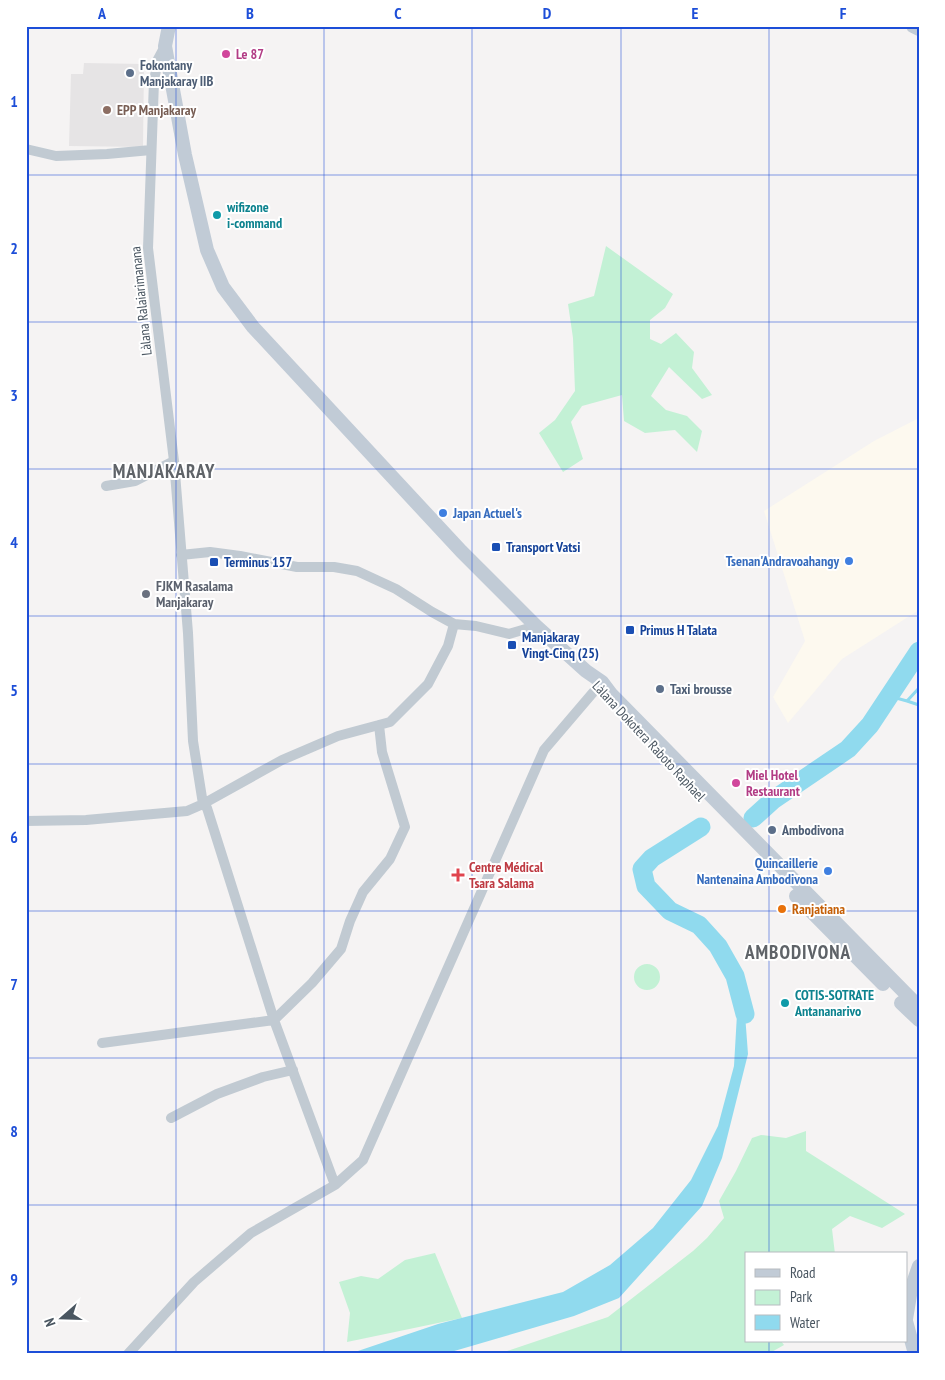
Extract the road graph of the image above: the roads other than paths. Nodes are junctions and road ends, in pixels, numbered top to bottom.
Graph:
1 (169, 26) edge
2 (913, 26) edge
3 (919, 29) edge
4 (165, 46) junction
5 (26, 149) edge
6 (151, 150) junction
7 (174, 461) junction
8 (106, 486) dead end
9 (181, 555) junction
10 (454, 624) junction
11 (536, 626) junction
12 (600, 685) junction
13 (379, 726) junction
14 (203, 804) junction
15 (26, 821) edge
16 (817, 911) junction
17 (919, 1007) edge
18 (274, 1020) junction
19 (919, 1020) edge
20 (102, 1044) dead end
21 (293, 1070) junction
22 (171, 1118) dead end
23 (335, 1185) junction
24 (919, 1266) edge
25 (908, 1308) edge
26 (908, 1328) edge
27 (128, 1354) edge
28 (914, 1354) edge

1 - 4 main road
2 - 3 main road
4 - 6 street, Làlana Ralaiarimanana
4 - 11 main road, Làlana Dokotera Raboto Raphael
5 - 6 street
6 - 7 street, Làlana Ralaiarimanana
7 - 8 street
7 - 9 street, Làlana Ralaiarimanana
9 - 10 street
9 - 14 street, Làlana Ralaiarimanana
10 - 11 street
10 - 13 street
11 - 12 main road, Làlana Dokotera Raboto Raphael
12 - 16 main road, Làlana Dokotera Raboto Raphael
12 - 23 street
13 - 14 street
13 - 18 street
14 - 15 street
14 - 18 street, Làlana Ralaiarimanana
16 - 17 main road, Làlana Dokotera Raboto Raphael
16 - 19 main road, Làlana Dokotera Raboto Raphael
18 - 20 street
18 - 21 street, Làlana Ralaiarimanana
21 - 22 street
21 - 23 street, Làlana Ralaiarimanana
23 - 27 street
24 - 25 main road
26 - 28 main road

